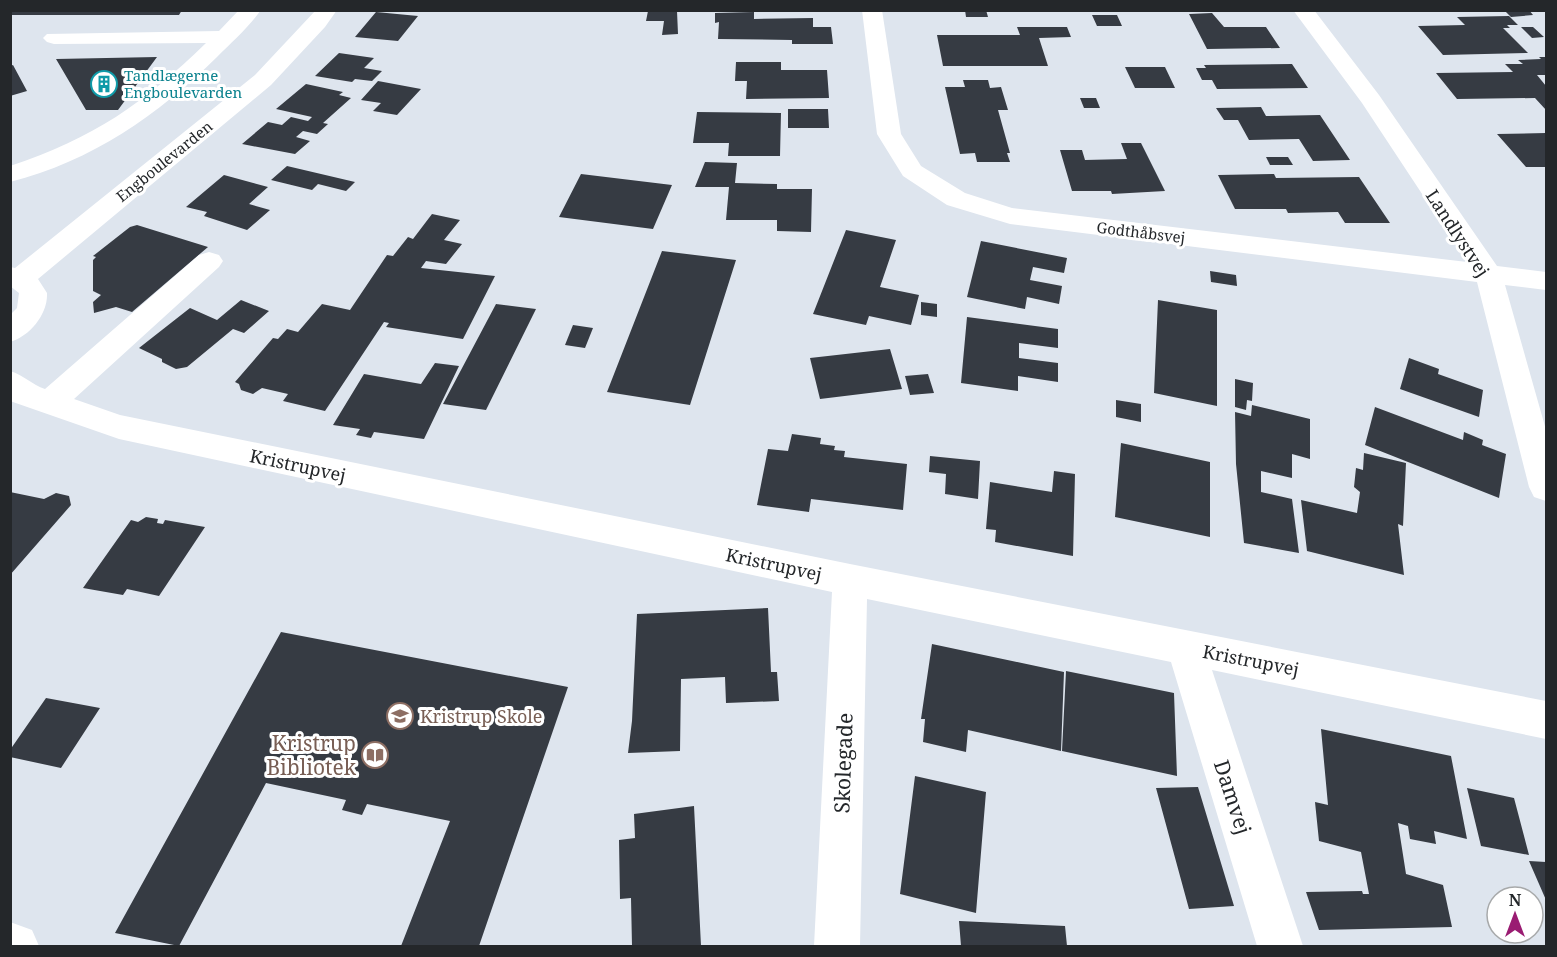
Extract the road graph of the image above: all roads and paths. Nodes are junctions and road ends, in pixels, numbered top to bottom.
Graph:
1 (251, 10) edge
2 (327, 10) edge
3 (872, 10) edge
4 (1303, 10) edge
5 (227, 36) junction
6 (54, 38) dead end
7 (10, 174) edge
8 (209, 261) dead end
9 (1488, 273) junction
10 (15, 278) edge
11 (1546, 281) edge
12 (10, 332) edge
13 (23, 396) edge
14 (1546, 487) edge
15 (850, 580) junction
16 (1185, 647) junction
17 (1546, 720) edge
18 (10, 945) edge
19 (16, 946) edge
20 (837, 946) edge
21 (1280, 946) edge

1 - 5 street
2 - 10 street, Engboulevarden
3 - 9 street, Godthåbsvej
4 - 9 street, Landlystvej
5 - 6 street
5 - 7 street
8 - 13 street
9 - 11 street, Godthåbsvej
9 - 14 street, Landlystvej
10 - 12 street
13 - 15 street, Kristrupvej
15 - 16 street, Kristrupvej
15 - 20 street, Skolegade
16 - 17 street, Kristrupvej
16 - 21 street, Damvej
18 - 19 street

